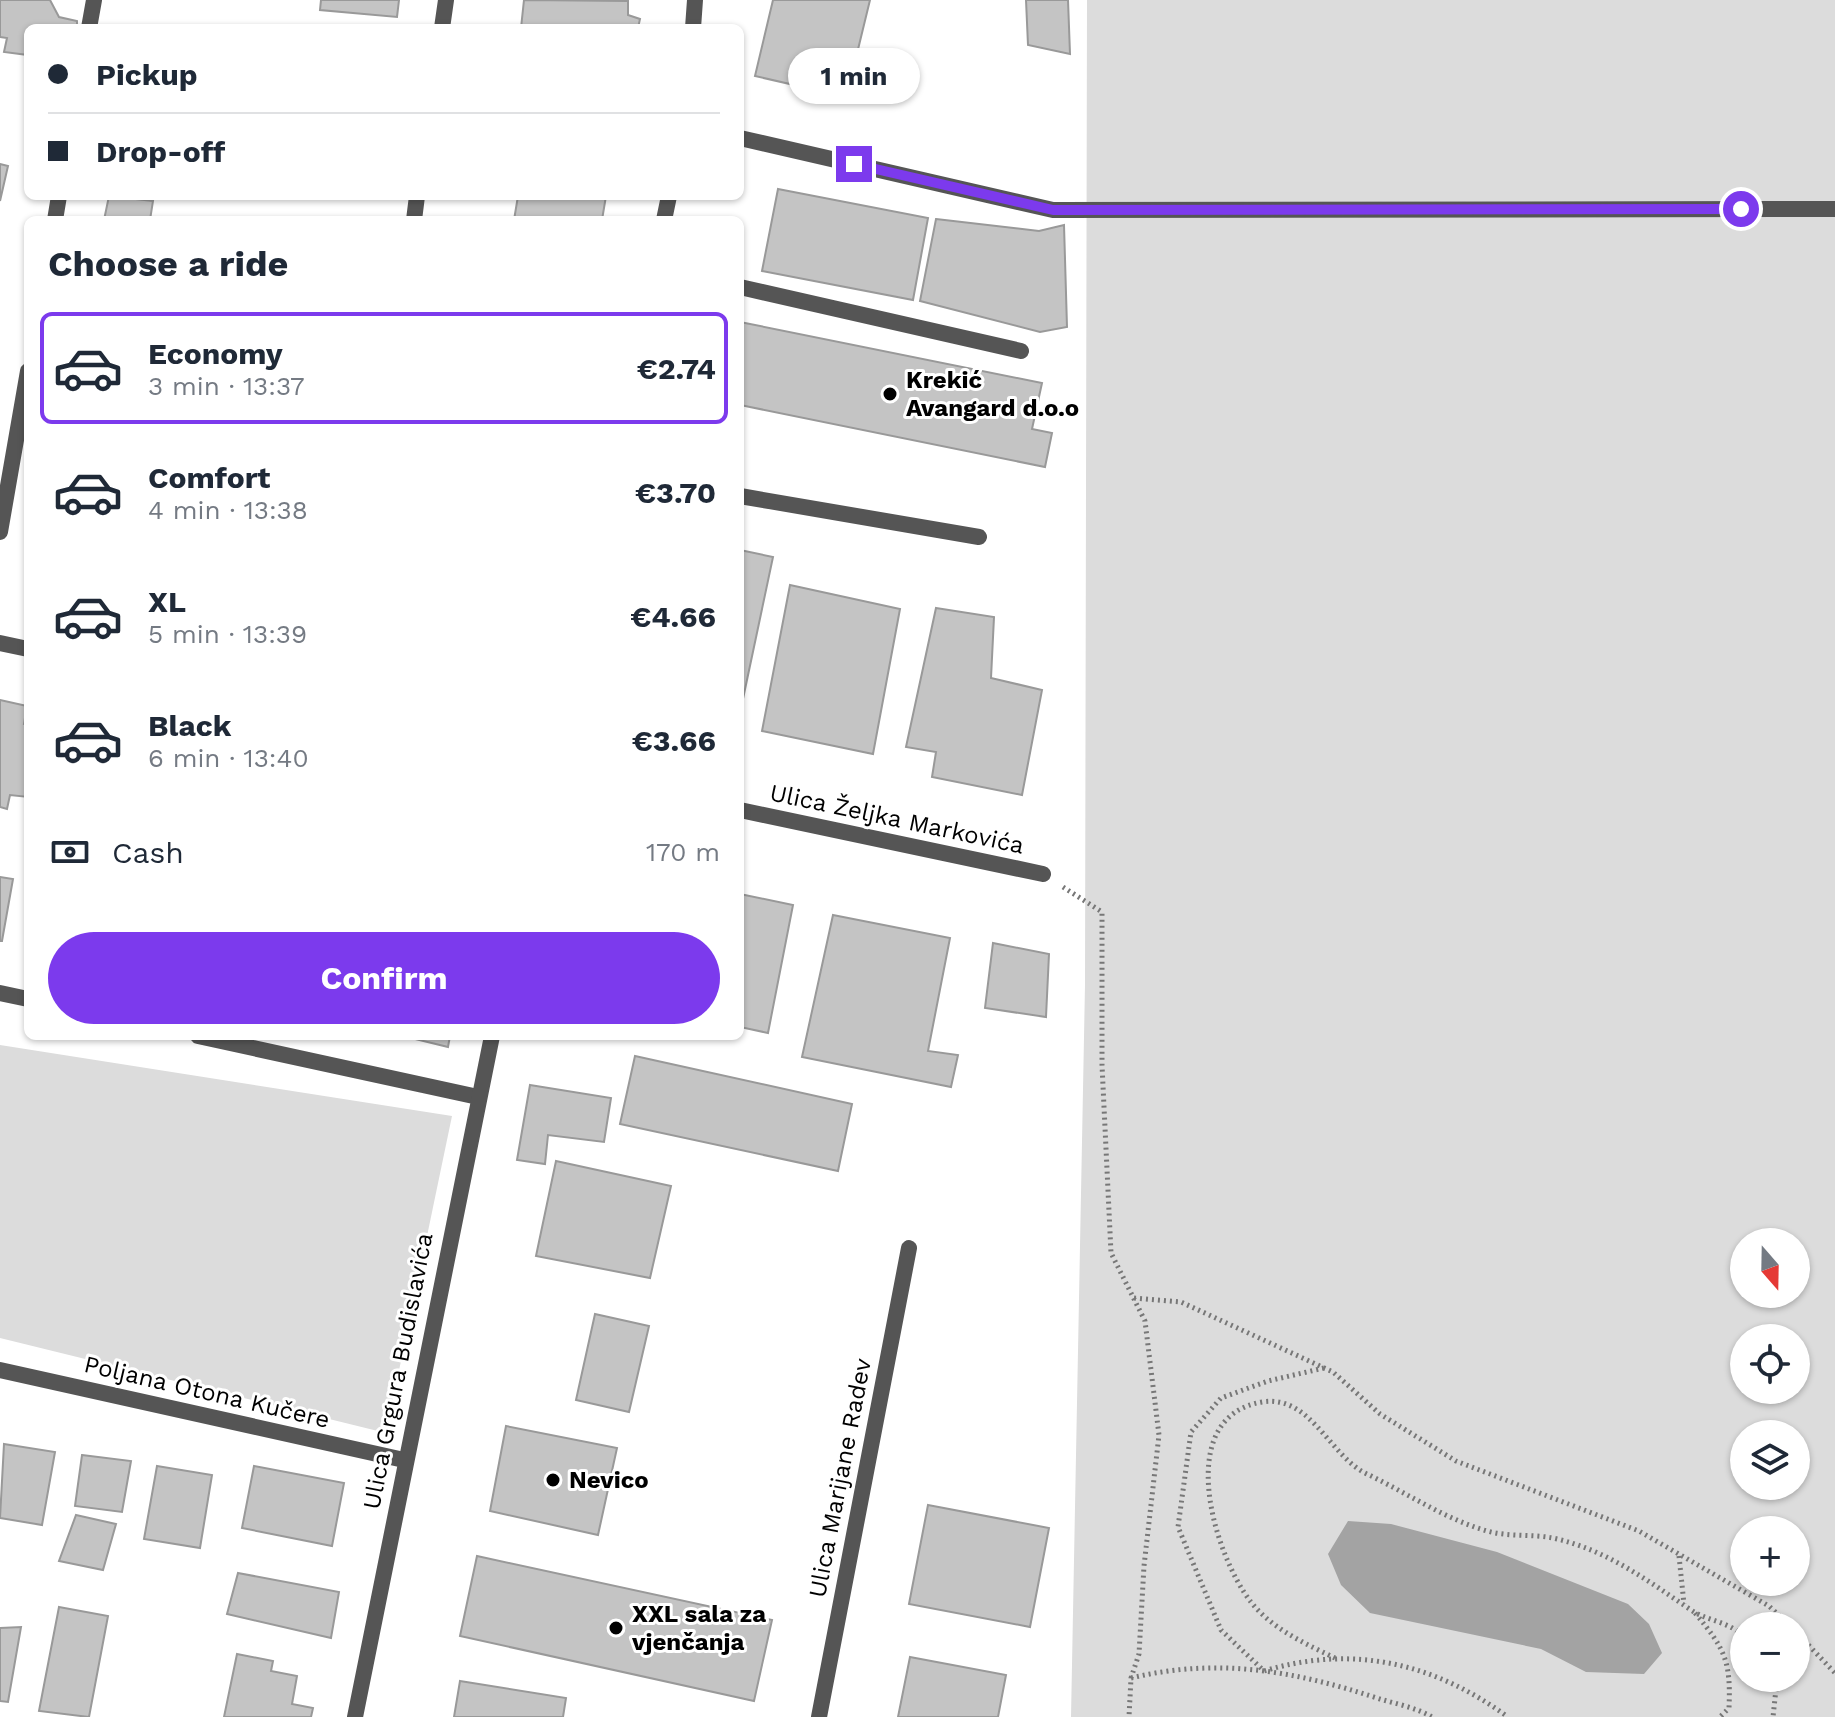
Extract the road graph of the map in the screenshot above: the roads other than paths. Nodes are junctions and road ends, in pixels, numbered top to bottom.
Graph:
1 (94, 0) edge
2 (446, 0) edge
3 (695, 0) edge
4 (90, 24) edge
5 (443, 24) edge
6 (693, 24) edge
7 (744, 139) edge
8 (1835, 209) edge
9 (744, 288) edge
10 (1021, 351) dead end
11 (24, 394) edge
12 (744, 497) edge
13 (0, 532) edge
14 (979, 537) dead end
15 (0, 643) edge
16 (24, 648) edge
17 (744, 811) edge
18 (1043, 874) road end
19 (0, 993) edge
20 (24, 998) edge
21 (216, 1040) edge
22 (491, 1040) edge
23 (478, 1097) junction
24 (909, 1248) dead end
25 (0, 1370) edge
26 (404, 1460) junction
27 (355, 1717) edge
28 (819, 1717) edge

1 - 4 street
2 - 5 street
3 - 6 street
7 - 8 street
9 - 10 street
11 - 13 street
12 - 14 street
15 - 16 street
17 - 18 street, Ulica Željka Markovića
19 - 20 street
21 - 23 street
22 - 23 street, Ulica Grgura Budislavića
23 - 26 street, Ulica Grgura Budislavića
24 - 28 street, Ulica Marijane Radev
25 - 26 street, Poljana Otona Kučere
26 - 27 street, Ulica Grgura Budislavića

